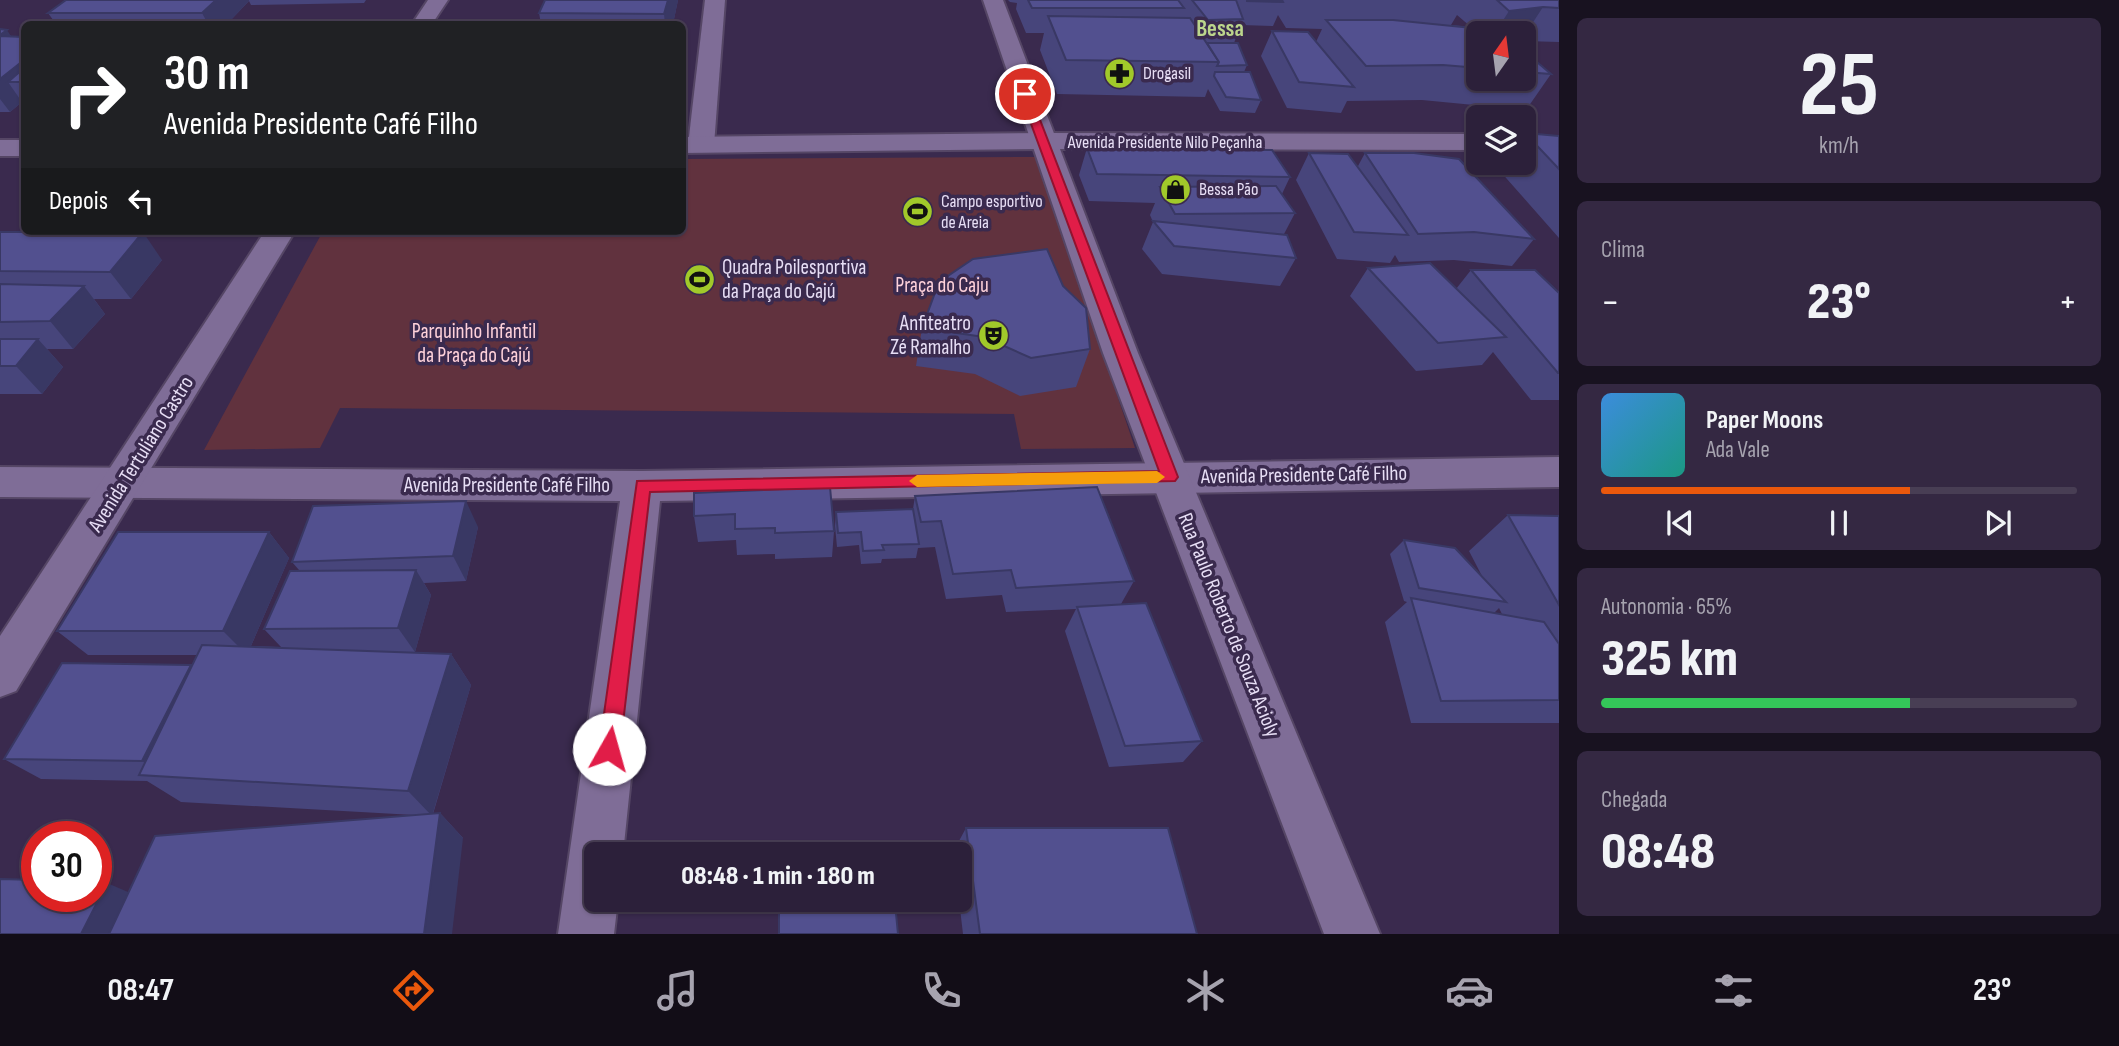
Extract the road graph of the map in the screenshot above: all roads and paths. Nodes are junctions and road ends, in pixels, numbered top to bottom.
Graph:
1 (438, 0) edge
2 (715, 0) edge
3 (993, 0) edge
4 (424, 21) edge
5 (1041, 141) junction
6 (1466, 142) edge
7 (692, 145) edge
8 (0, 148) edge
9 (21, 148) edge
10 (278, 235) edge
11 (1559, 472) edge
12 (1170, 477) junction
13 (0, 481) edge
14 (124, 482) junction
15 (642, 486) junction
16 (0, 676) edge
17 (586, 934) edge
18 (1352, 934) edge

1 - 4 street
2 - 7 street
3 - 5 street, Rua Paulo Roberto de Souza Acioly
5 - 6 street, Avenida Presidente Nilo Peçanha
5 - 7 street, Avenida Presidente Nilo Peçanha
5 - 12 street, Rua Paulo Roberto de Souza Acioly
8 - 9 street
10 - 14 street, Avenida Tertuliano Castro
11 - 12 street, Avenida Presidente Café Filho
12 - 15 street, Avenida Presidente Café Filho
12 - 18 street, Rua Paulo Roberto de Souza Acioly
13 - 14 street, Avenida Presidente Café Filho
14 - 15 street, Avenida Presidente Café Filho
14 - 16 street, Avenida Tertuliano Castro
15 - 17 street

